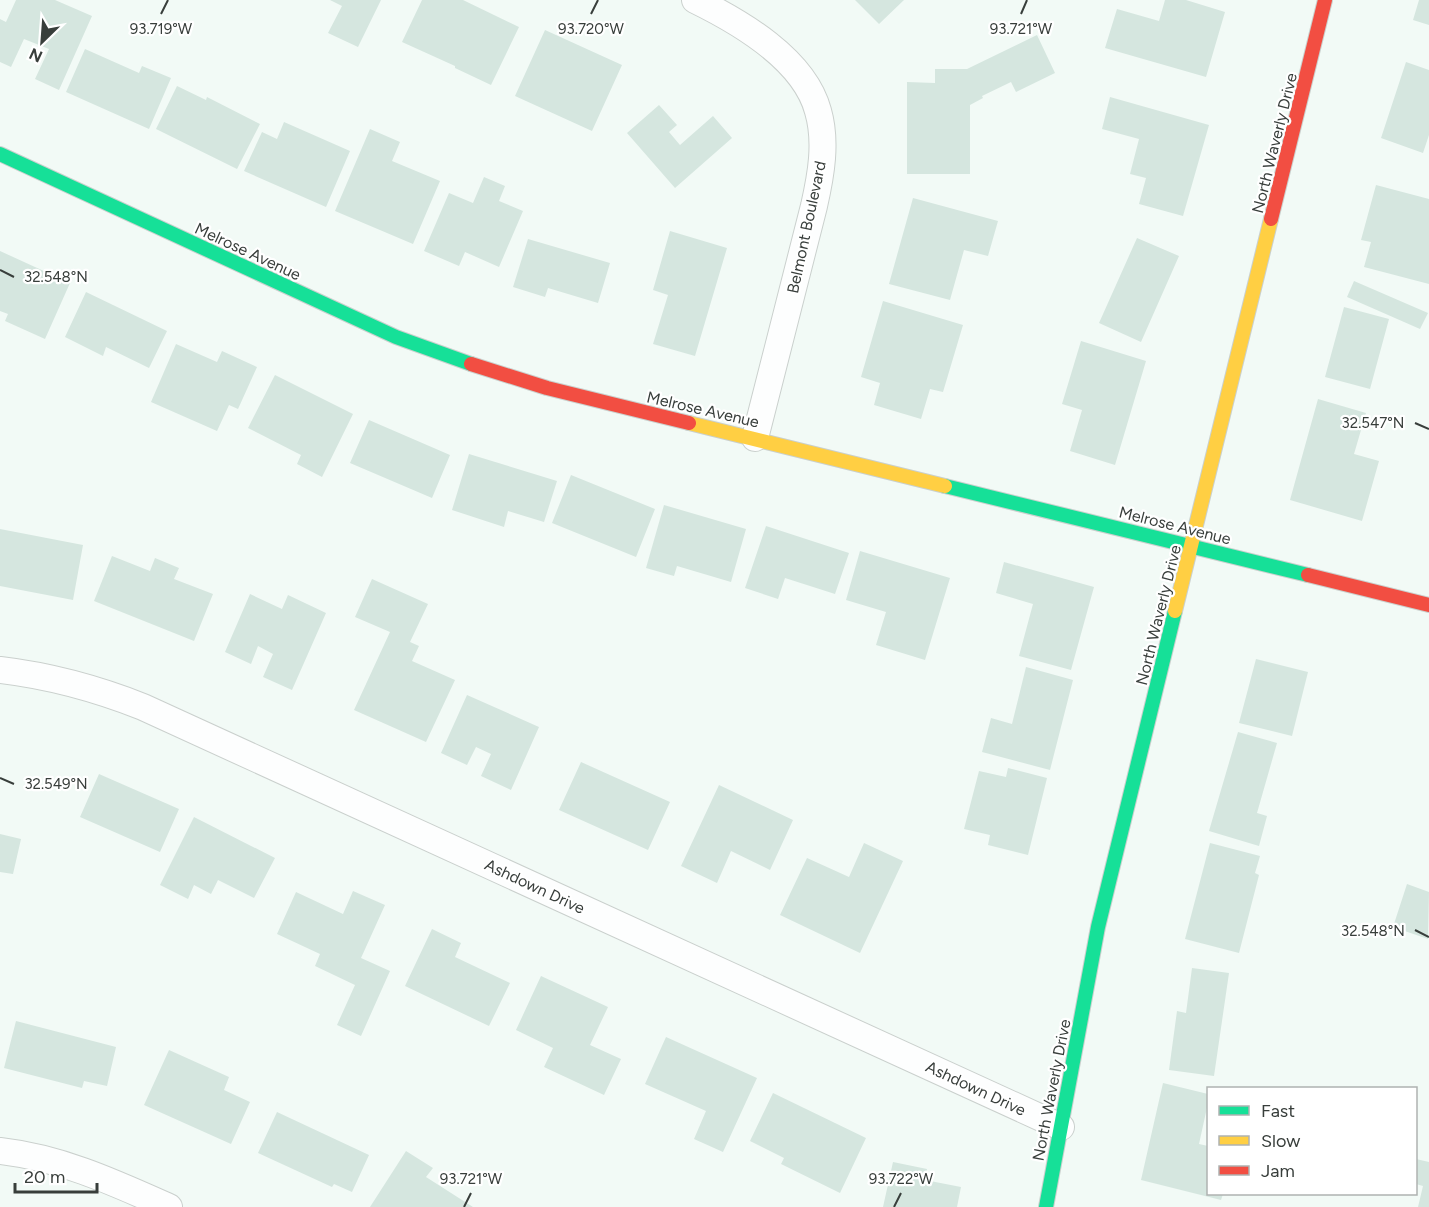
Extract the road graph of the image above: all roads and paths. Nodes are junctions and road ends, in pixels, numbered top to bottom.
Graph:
1 (695, 0) edge
2 (1325, 0) edge
3 (0, 154) edge
4 (755, 438) junction
5 (1192, 546) junction
6 (1429, 605) edge
7 (0, 670) edge
8 (1061, 1127) junction
9 (0, 1151) edge
10 (169, 1207) edge
11 (1046, 1207) edge

1 - 4 street, Belmont Boulevard
2 - 5 street, North Waverly Drive
3 - 4 street, Melrose Avenue
4 - 5 street, Melrose Avenue
5 - 6 street, Melrose Avenue
5 - 8 street, North Waverly Drive
7 - 8 street, Ashdown Drive
8 - 11 street, North Waverly Drive
9 - 10 street

